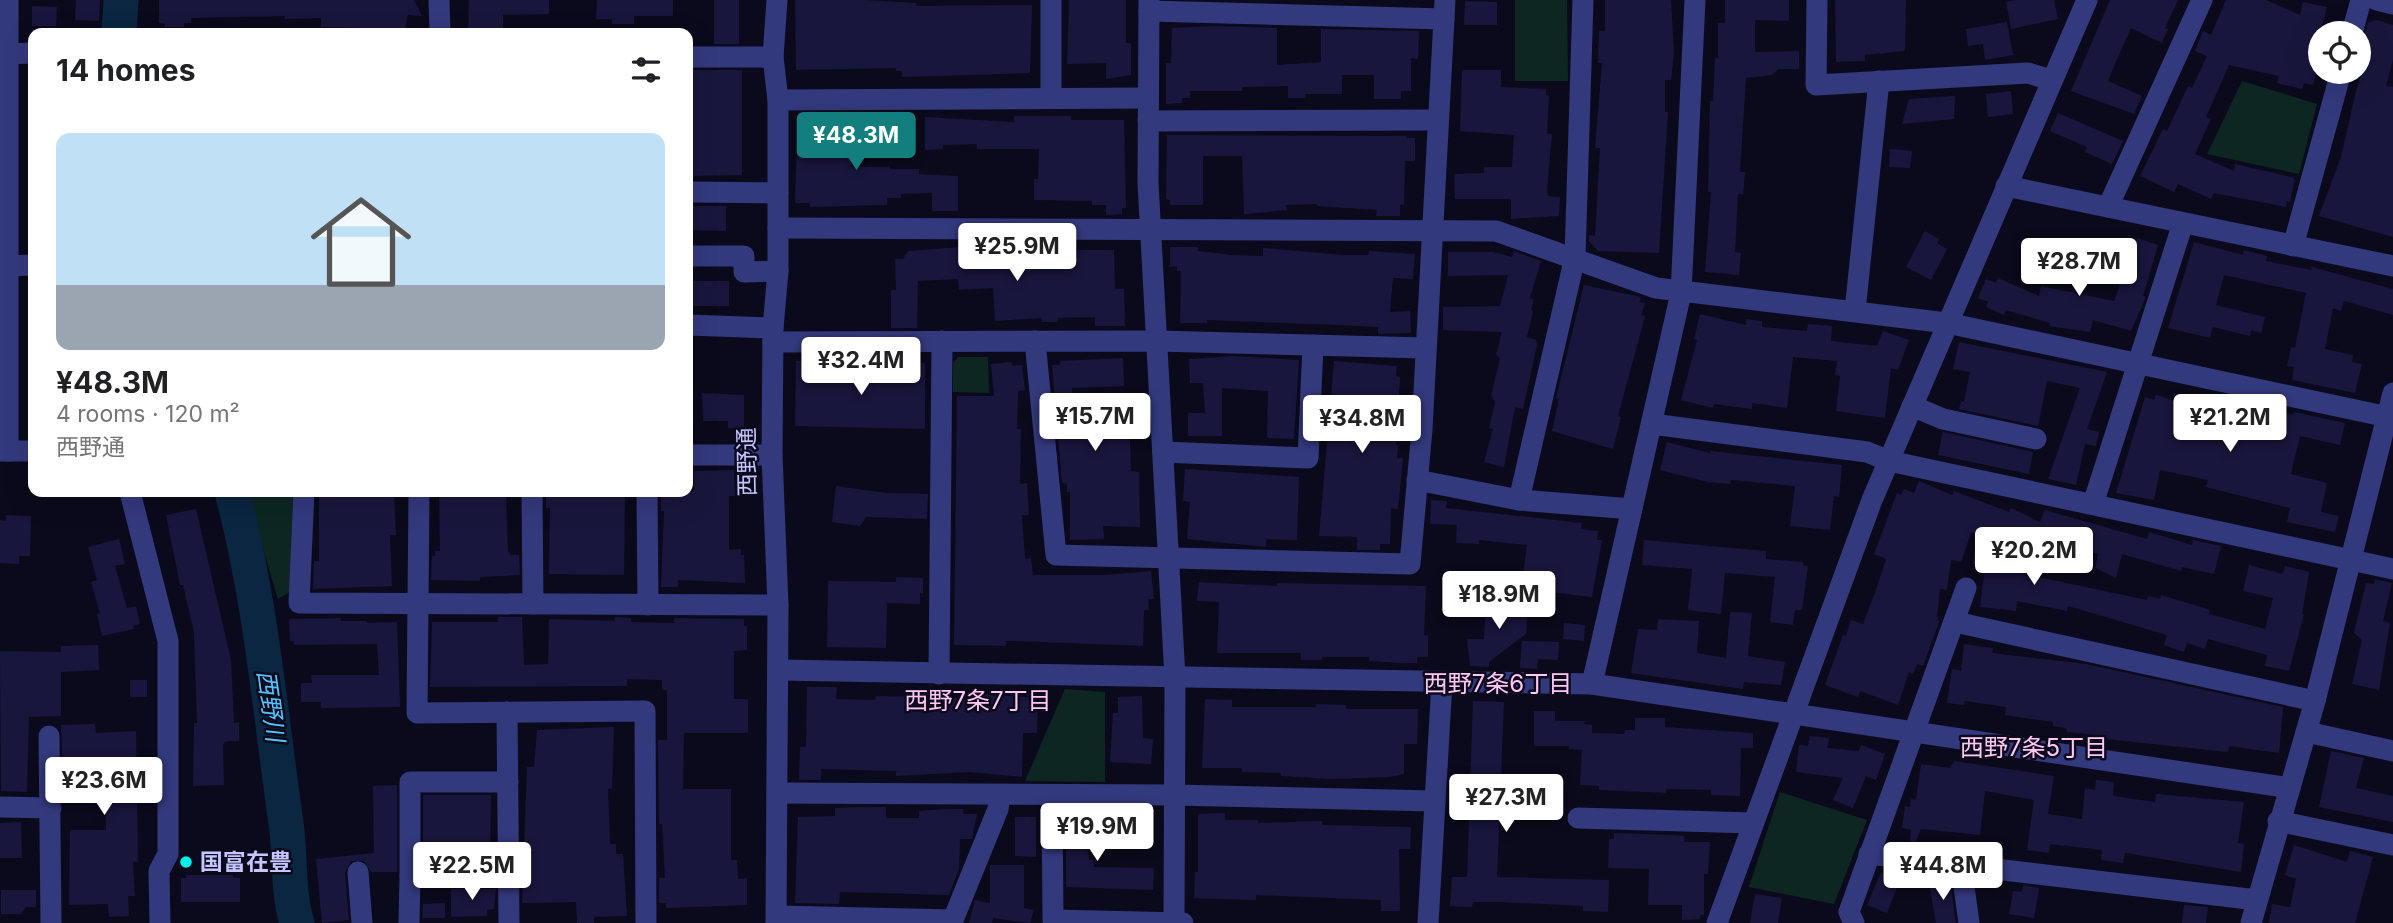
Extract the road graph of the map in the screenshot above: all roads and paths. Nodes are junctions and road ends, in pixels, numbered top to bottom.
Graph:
1 (8, 0) edge
2 (439, 0) edge
3 (777, 0) edge
4 (1051, 0) edge
5 (1583, 0) edge
6 (1695, 0) edge
7 (1817, 0) edge
8 (2087, 0) edge
9 (2202, 0) edge
10 (2361, 0) edge
11 (2377, 0) edge
12 (2393, 4) edge
13 (1149, 6) edge
14 (1445, 9) edge
15 (2355, 21) edge
16 (440, 28) edge
17 (28, 53) edge
18 (4, 54) edge
19 (693, 57) edge
20 (773, 57) junction
21 (2051, 80) junction
22 (1879, 81) junction
23 (2338, 84) edge
24 (1148, 98) junction
25 (1051, 99) junction
26 (778, 100) junction
27 (1438, 120) junction
28 (1148, 121) junction
29 (2006, 187) junction
30 (693, 192) edge
31 (778, 193) junction
32 (2108, 207) junction
33 (2183, 223) junction
34 (4, 227) edge
35 (778, 228) junction
36 (1151, 230) junction
37 (1432, 231) junction
38 (2294, 246) junction
39 (693, 256) edge
40 (1575, 257) junction
41 (28, 265) edge
42 (8, 266) junction
43 (2393, 267) edge
44 (778, 271) junction
45 (1681, 293) junction
46 (1854, 311) junction
47 (1947, 323) junction
48 (693, 326) edge
49 (773, 335) junction
50 (942, 341) junction
51 (1035, 341) junction
52 (1157, 341) junction
53 (1313, 345) junction
54 (1426, 348) junction
55 (2140, 363) junction
56 (2393, 393) edge
57 (1912, 406) junction
58 (2390, 417) edge
59 (1651, 424) junction
60 (2036, 439) dead end
61 (4, 451) edge
62 (28, 451) edge
63 (1163, 452) junction
64 (693, 455) edge
65 (772, 455) junction
66 (1889, 461) junction
67 (1417, 480) junction
68 (131, 497) edge
69 (303, 497) edge
70 (419, 497) edge
71 (532, 497) edge
72 (647, 497) edge
73 (1519, 500) junction
74 (2093, 504) junction
75 (1632, 509) junction
76 (1169, 558) junction
77 (2350, 558) junction
78 (2393, 569) edge
79 (1966, 588) dead end
80 (418, 603) junction
81 (533, 604) junction
82 (648, 605) junction
83 (778, 605) junction
84 (1955, 622) junction
85 (778, 670) junction
86 (939, 674) junction
87 (1175, 678) junction
88 (1441, 682) junction
89 (1592, 684) junction
90 (2315, 701) junction
91 (507, 712) junction
92 (1793, 716) junction
93 (2306, 732) junction
94 (1911, 733) junction
95 (49, 736) dead end
96 (2393, 751) edge
97 (508, 782) junction
98 (2290, 788) junction
99 (778, 793) junction
100 (1000, 795) junction
101 (1052, 795) junction
102 (1175, 795) junction
103 (1435, 801) junction
104 (0, 807) edge
105 (51, 808) junction
106 (1578, 818) dead end
107 (2278, 821) junction
108 (1753, 823) junction
109 (2393, 845) edge
110 (1869, 854) junction
111 (1961, 865) junction
112 (358, 872) dead end
113 (509, 876) junction
114 (410, 877) junction
115 (2257, 900) junction
116 (777, 919) edge
117 (956, 922) edge
118 (51, 923) edge
119 (160, 923) edge
120 (362, 923) edge
121 (409, 923) edge
122 (509, 923) edge
123 (646, 923) edge
124 (1174, 923) edge
125 (1183, 923) edge
126 (1428, 923) edge
127 (1717, 923) edge
128 (1854, 923) edge
129 (1969, 923) edge
130 (2251, 923) edge

1 - 18 street
2 - 16 street
3 - 20 street, 西野通
4 - 25 street
5 - 40 street
6 - 45 street
7 - 22 street
8 - 21 street
9 - 32 street
10 - 15 street
11 - 12 street
13 - 14 street
13 - 24 street
14 - 27 street
17 - 18 street
18 - 34 street
19 - 20 street
20 - 26 street, 西野通
21 - 22 street
21 - 29 street
22 - 46 street
23 - 38 street
24 - 25 street
24 - 28 street
25 - 26 street
26 - 31 street, 西野通
27 - 28 street
27 - 37 street
28 - 36 street
29 - 32 street
29 - 47 street
30 - 31 street
31 - 35 street, 西野通
32 - 33 street
33 - 38 street
33 - 55 street
34 - 42 street
35 - 36 street
35 - 44 street, 西野通
36 - 37 street
36 - 52 street
37 - 40 street
37 - 54 street
38 - 43 street
39 - 44 street
40 - 45 street
40 - 73 street
41 - 42 street
42 - 61 street
44 - 49 street, 西野通
45 - 46 street
45 - 59 street
46 - 47 street
47 - 55 street
47 - 57 street
48 - 49 street
49 - 50 street
49 - 65 street, 西野通
50 - 51 street
50 - 86 street
51 - 52 street
51 - 76 street
52 - 53 street
52 - 63 street
53 - 54 street
53 - 63 street
54 - 67 street
55 - 58 street
55 - 74 street
56 - 58 street
57 - 60 street
57 - 66 street
58 - 77 street
59 - 66 street
59 - 75 street
61 - 62 street
63 - 76 street
64 - 65 street
65 - 83 street, 西野通
66 - 74 street
66 - 92 street
67 - 73 street
67 - 76 street
68 - 119 street
69 - 80 street
70 - 80 street
71 - 81 street
72 - 82 street
73 - 75 street
74 - 77 street
75 - 89 street
76 - 87 street
77 - 78 street
77 - 90 street
79 - 84 street
80 - 81 street
80 - 91 street
81 - 82 street
82 - 83 street
83 - 85 street, 西野通
84 - 90 street
84 - 94 street
85 - 86 street
85 - 99 street, 西野通
86 - 87 street
87 - 88 street
87 - 102 street
88 - 89 street
88 - 103 street
89 - 92 street
90 - 93 street
91 - 97 street
91 - 123 street
92 - 94 street
92 - 108 street
93 - 96 street
93 - 98 street
94 - 98 street
94 - 110 street
95 - 105 street
97 - 113 street
97 - 114 street
98 - 107 street
99 - 100 street
99 - 116 street, 西野通
100 - 101 street
100 - 117 street
101 - 102 street
101 - 124 street
102 - 103 street
102 - 124 street
103 - 126 street
104 - 105 street
105 - 118 street
106 - 108 street
107 - 109 street
107 - 115 street
108 - 127 street
110 - 111 street
110 - 128 street
111 - 115 street
111 - 129 street
112 - 120 street
113 - 114 street
113 - 122 street
114 - 121 street
115 - 130 street
116 - 117 street
124 - 125 street

